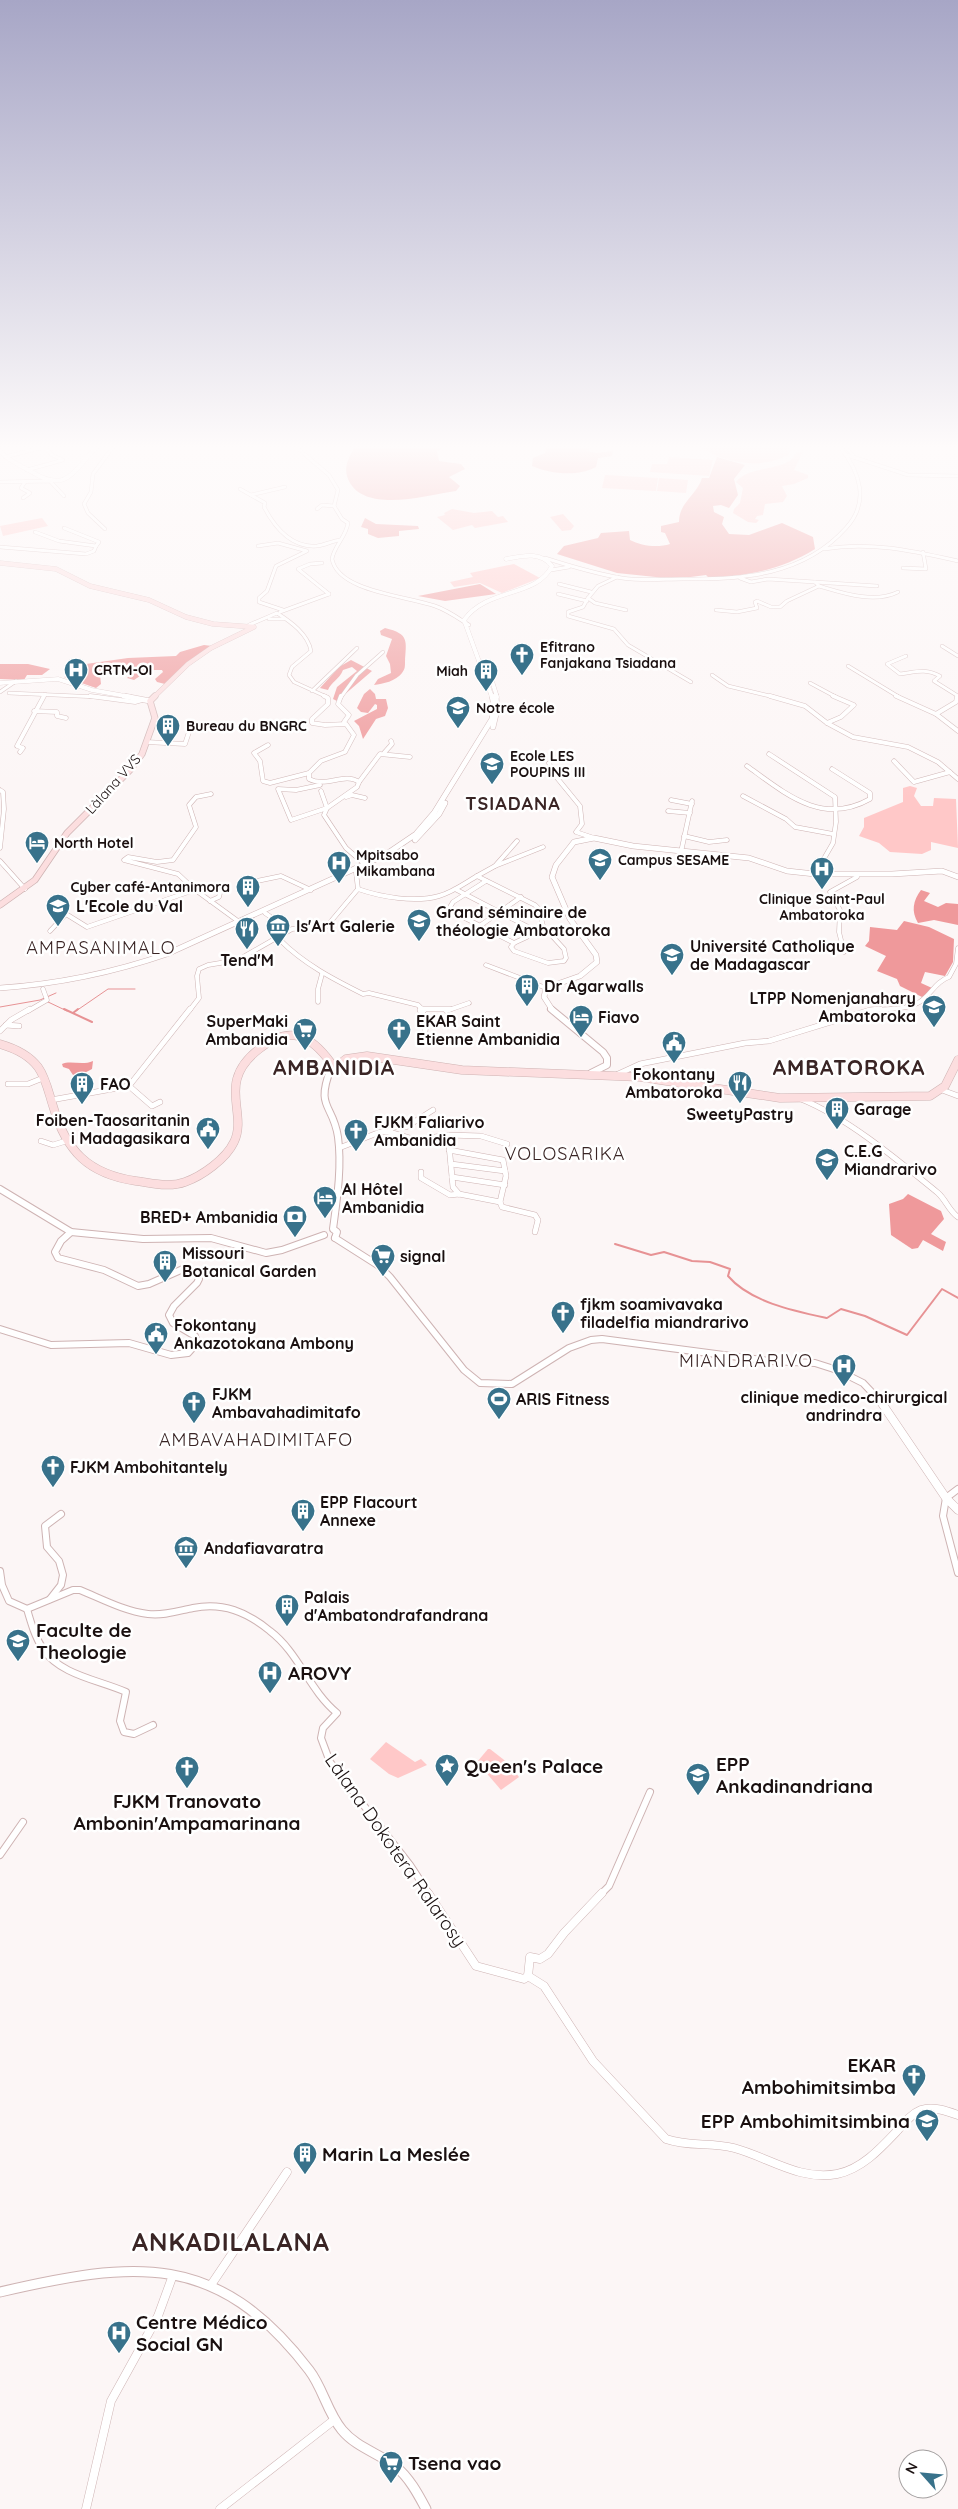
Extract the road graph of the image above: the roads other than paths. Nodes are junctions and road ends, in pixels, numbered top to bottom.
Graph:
1 (10, 564) edge
2 (280, 564) edge
3 (310, 564) edge
4 (333, 564) edge
5 (550, 564) edge
6 (566, 564) edge
7 (794, 564) edge
8 (925, 564) edge
9 (580, 568) junction
10 (903, 568) dead end
11 (551, 570) junction
12 (617, 577) junction
13 (739, 578) junction
14 (814, 582) junction
15 (559, 584) dead end
16 (819, 586) junction
17 (877, 586) dead end
18 (591, 592) junction
19 (898, 592) dead end
20 (558, 594) dead end
21 (588, 599) junction
22 (283, 610) junction
23 (626, 610) dead end
24 (716, 610) dead end
25 (278, 614) junction
26 (269, 619) junction
27 (287, 620) junction
28 (466, 622) junction
29 (251, 626) junction
30 (942, 646) dead end
31 (357, 648) dead end
32 (383, 652) dead end
33 (906, 656) dead end
34 (958, 656) edge
35 (848, 666) dead end
36 (712, 675) dead end
37 (16, 681) junction
38 (690, 682) dead end
39 (0, 683) edge
40 (810, 683) dead end
41 (312, 691) junction
42 (0, 692) edge
43 (9, 693) dead end
44 (45, 694) junction
45 (957, 696) edge
46 (142, 700) junction
47 (150, 701) junction
48 (34, 712) junction
49 (936, 714) junction
50 (66, 718) dead end
51 (344, 722) junction
52 (192, 723) dead end
53 (827, 723) junction
54 (958, 731) edge
55 (392, 741) dead end
56 (146, 742) junction
57 (268, 745) dead end
58 (20, 752) dead end
59 (384, 753) junction
60 (769, 754) dead end
61 (410, 757) dead end
62 (894, 761) dead end
63 (549, 763) dead end
64 (747, 766) dead end
65 (832, 769) dead end
66 (950, 772) junction
67 (309, 773) junction
68 (958, 779) edge
69 (359, 782) junction
70 (321, 784) junction
71 (0, 790) edge
72 (322, 791) dead end
73 (211, 794) dead end
74 (744, 796) dead end
75 (365, 798) dead end
76 (341, 799) junction
77 (671, 800) dead end
78 (327, 808) junction
79 (668, 811) dead end
80 (837, 811) junction
81 (690, 813) junction
82 (833, 834) junction
83 (684, 836) junction
84 (594, 838) junction
85 (727, 840) dead end
86 (517, 841) dead end
87 (543, 846) dead end
88 (0, 848) edge
89 (681, 852) junction
90 (0, 861) edge
91 (366, 866) junction
92 (495, 866) junction
93 (356, 872) junction
94 (815, 874) junction
95 (857, 874) junction
96 (477, 876) junction
97 (958, 877) edge
98 (486, 881) junction
99 (252, 882) dead end
100 (358, 888) junction
101 (25, 889) junction
102 (455, 889) junction
103 (194, 890) junction
104 (311, 890) junction
105 (464, 894) junction
106 (521, 897) junction
107 (210, 901) junction
108 (0, 905) edge
109 (502, 911) junction
110 (265, 914) junction
111 (241, 923) junction
112 (481, 925) junction
113 (543, 926) junction
114 (534, 930) junction
115 (50, 931) dead end
116 (281, 937) junction
117 (514, 943) junction
118 (958, 948) edge
119 (844, 952) dead end
120 (486, 965) dead end
121 (322, 974) junction
122 (546, 988) junction
123 (43, 989) junction
124 (0, 990) edge
125 (318, 1002) dead end
126 (469, 1002) dead end
127 (420, 1010) junction
128 (6, 1025) junction
129 (19, 1026) dead end
130 (0, 1031) edge
131 (425, 1032) dead end
132 (0, 1044) edge
133 (958, 1060) edge
134 (333, 1065) junction
135 (588, 1074) junction
136 (616, 1075) junction
137 (43, 1078) junction
138 (8, 1084) dead end
139 (129, 1086) junction
140 (942, 1090) junction
141 (958, 1096) edge
142 (800, 1099) junction
143 (51, 1100) junction
144 (160, 1102) dead end
145 (433, 1110) dead end
146 (389, 1132) junction
147 (448, 1135) junction
148 (41, 1141) dead end
149 (66, 1141) junction
150 (508, 1144) dead end
151 (339, 1148) junction
152 (450, 1150) junction
153 (451, 1164) junction
154 (505, 1171) junction
155 (421, 1172) dead end
156 (452, 1176) junction
157 (505, 1185) junction
158 (0, 1188) edge
159 (459, 1194) junction
160 (500, 1202) junction
161 (958, 1217) edge
162 (333, 1230) junction
163 (71, 1232) junction
164 (536, 1232) dead end
165 (324, 1235) junction
166 (335, 1238) junction
167 (0, 1329) edge
168 (958, 1489) edge
169 (946, 1498) junction
170 (958, 1510) edge
171 (61, 1514) dead end
172 (0, 1572) edge
173 (958, 1573) edge
174 (2, 1595) edge
175 (49, 1600) junction
176 (28, 1609) junction
177 (154, 1725) dead end
178 (650, 1792) dead end
179 (23, 1822) dead end
180 (0, 1855) edge
181 (528, 1976) junction
182 (958, 2115) edge
183 (287, 2172) dead end
184 (174, 2274) junction
185 (211, 2285) junction
186 (0, 2292) edge
187 (334, 2420) junction
188 (86, 2509) edge
189 (220, 2509) edge
190 (426, 2509) edge

1 - 29 main road
2 - 22 street
3 - 22 street
4 - 28 street
5 - 11 street
6 - 9 street
7 - 13 street
8 - 10 street
9 - 11 street
9 - 12 street
11 - 28 street
12 - 13 street
12 - 18 street
13 - 14 street
14 - 16 street
14 - 17 street
15 - 18 street
16 - 19 street
16 - 24 street
18 - 21 street
20 - 21 street
21 - 23 street
21 - 38 street
22 - 25 street
25 - 26 street
25 - 27 street
25 - 29 street
26 - 27 street
26 - 29 street
27 - 41 street
28 - 91 street
29 - 47 main road
30 - 34 street
31 - 41 street
32 - 51 street
33 - 45 street
35 - 49 street
36 - 53 street
37 - 39 street
37 - 42 street
37 - 46 street
40 - 53 street
41 - 51 street
43 - 44 street
44 - 46 street
44 - 48 street
45 - 49 street
46 - 47 street
47 - 56 main road, Làlana VVS
48 - 50 street
48 - 58 street
49 - 54 street
51 - 67 street
52 - 56 street
53 - 66 street
55 - 59 street
56 - 101 main road, Làlana VVS
57 - 67 street
59 - 61 street
59 - 69 street
60 - 80 street
62 - 66 street
63 - 84 street
64 - 80 street
65 - 80 street
66 - 68 street
67 - 70 street
69 - 70 street
69 - 76 street
70 - 78 street
71 - 88 street
72 - 78 street
73 - 103 street
74 - 82 street
75 - 76 street
76 - 78 street
77 - 81 street
78 - 91 street
79 - 81 street
80 - 82 street
81 - 83 street
82 - 94 street
83 - 85 street
83 - 89 street
84 - 89 street
84 - 122 street
86 - 92 street
87 - 92 street
89 - 94 street
90 - 101 street
91 - 93 street
91 - 104 street
92 - 96 street
93 - 100 street
93 - 110 street
94 - 95 street
95 - 97 street
95 - 119 street
96 - 98 street
96 - 102 street
98 - 105 street
98 - 106 street
99 - 104 street
100 - 102 street
100 - 116 street
101 - 108 main road, Làlana VVS
102 - 105 street
103 - 107 street
103 - 107 street
103 - 115 street
104 - 111 street
105 - 109 street
105 - 112 street
106 - 109 street
106 - 113 street
107 - 111 street
109 - 112 street
109 - 114 street
110 - 111 street
110 - 116 street
111 - 123 street
111 - 124 street
112 - 117 street
113 - 114 street
113 - 117 street
114 - 117 street
116 - 121 street
116 - 139 street
118 - 136 street
120 - 122 street
121 - 125 street
121 - 127 street
122 - 135 street
123 - 124 street
123 - 128 street
126 - 127 street
127 - 131 street
128 - 129 street
128 - 130 street
132 - 137 main road
133 - 140 main road
134 - 135 main road
134 - 149 main road
134 - 151 street
135 - 136 main road
136 - 142 main road
137 - 138 street
137 - 143 main road
139 - 143 street
139 - 144 street
140 - 141 street
140 - 142 main road
142 - 161 street
143 - 149 main road
145 - 146 street
146 - 147 street
146 - 151 street
147 - 150 street
147 - 152 street
148 - 149 street
151 - 162 street
152 - 153 street
152 - 154 street
153 - 154 street
153 - 156 street
154 - 157 street
155 - 159 street
156 - 157 street
156 - 159 street
157 - 160 street
158 - 163 street
159 - 160 street
160 - 164 street
162 - 165 street
162 - 166 street
163 - 165 street
163 - 167 street
165 - 166 street
166 - 169 street
168 - 169 street
169 - 170 street
169 - 173 street
171 - 175 street
172 - 174 street
174 - 176 street
175 - 176 street
175 - 181 street, Làlana Dokotera Ralarosy
176 - 177 street
178 - 181 street
179 - 180 street
181 - 182 street
183 - 185 street
184 - 185 street
184 - 186 street
184 - 188 street
185 - 187 street
187 - 189 street
187 - 190 street

